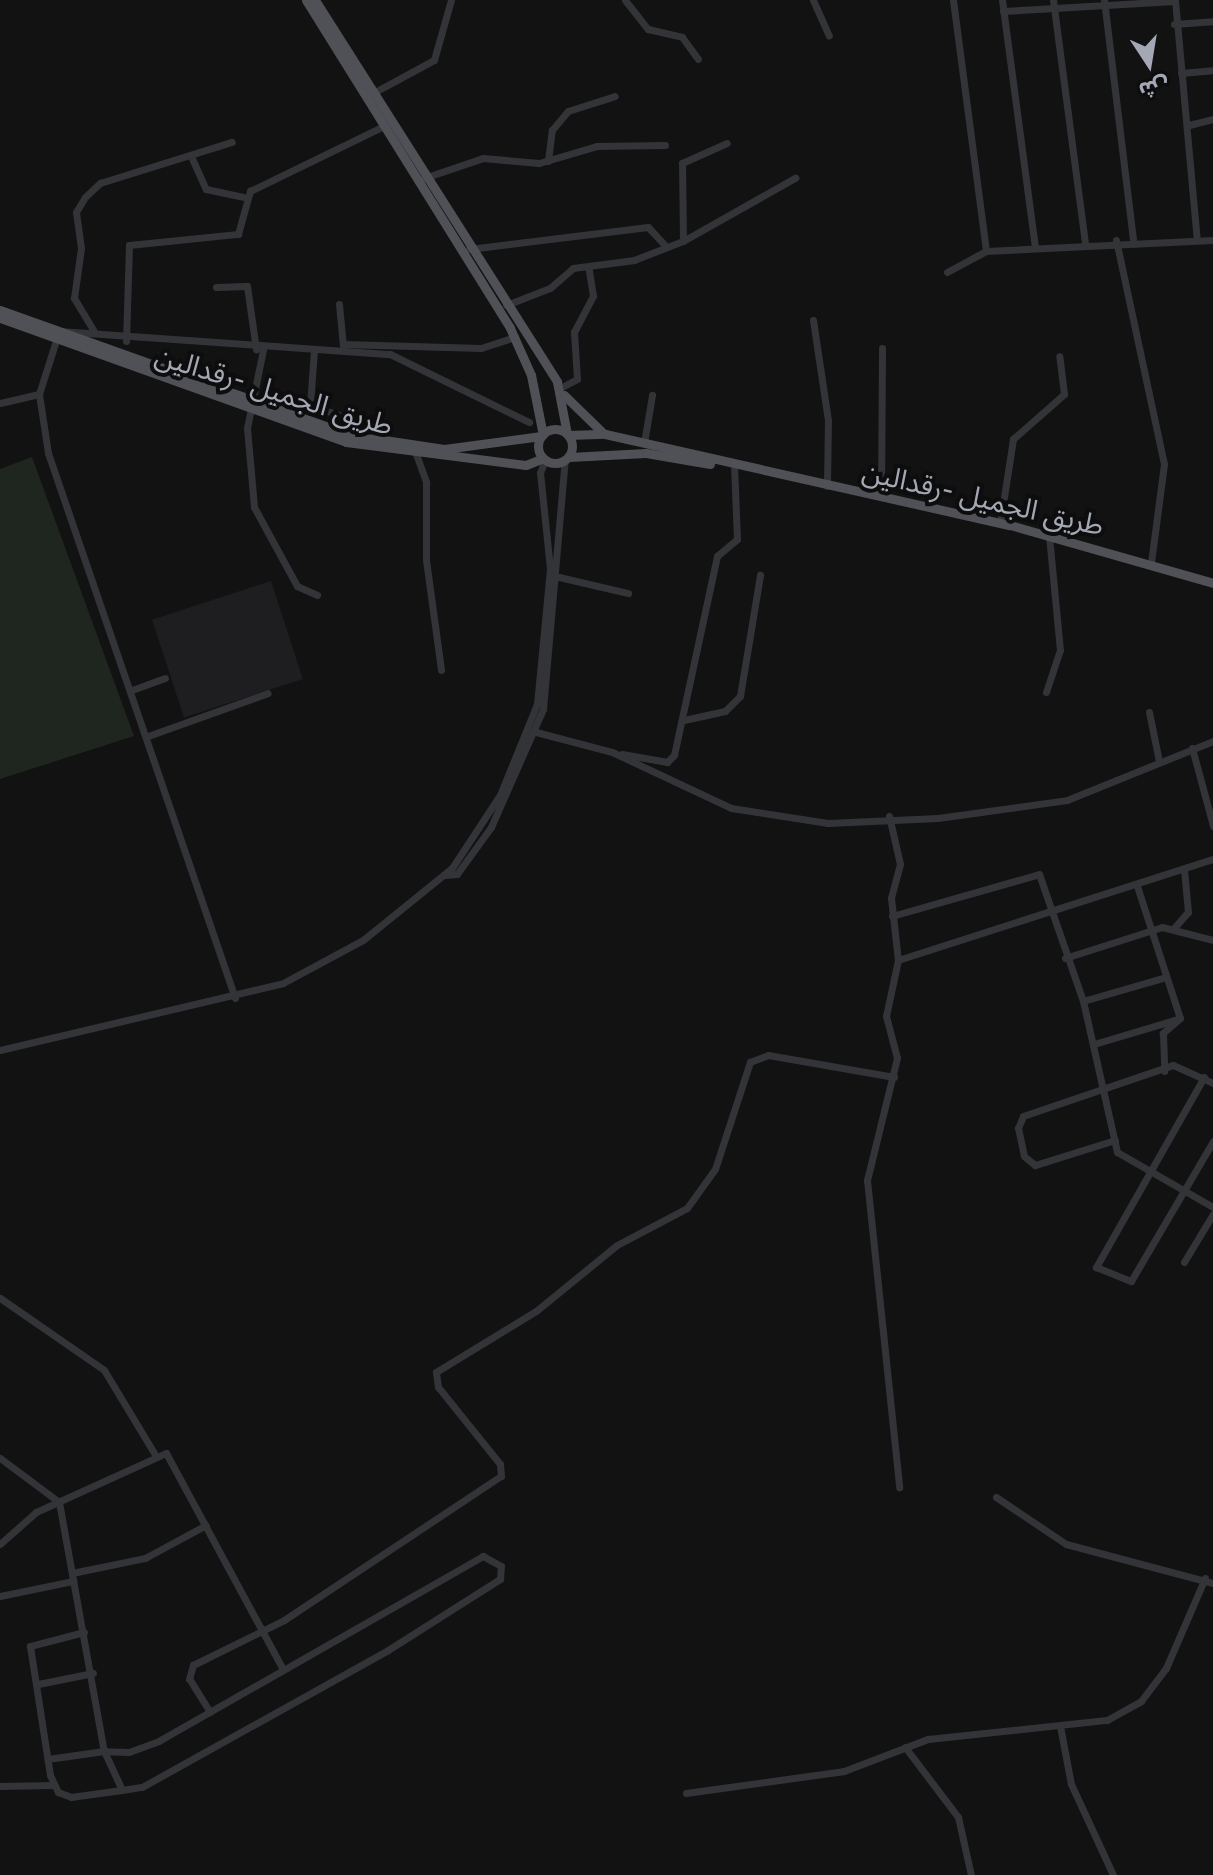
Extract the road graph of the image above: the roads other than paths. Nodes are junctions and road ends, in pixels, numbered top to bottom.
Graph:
1 (306, 0) edge
2 (315, 0) edge
3 (451, 0) edge
4 (625, 0) edge
5 (813, 0) edge
6 (953, 0) edge
7 (1002, 0) edge
8 (1175, 0) edge
9 (1104, 3) edge
10 (1053, 4) edge
11 (1003, 11) junction
12 (1213, 21) edge
13 (1174, 24) junction
14 (829, 36) dead end
15 (698, 59) dead end
16 (1213, 70) edge
17 (1181, 73) junction
18 (373, 93) junction
19 (615, 96) dead end
20 (1213, 119) edge
21 (1189, 125) junction
22 (384, 126) junction
23 (232, 142) dead end
24 (727, 143) dead end
25 (665, 145) dead end
26 (191, 156) junction
27 (548, 161) junction
28 (424, 178) junction
29 (795, 178) dead end
30 (244, 197) junction
31 (1133, 239) junction
32 (1116, 240) junction
33 (1197, 240) junction
34 (1213, 240) edge
35 (683, 241) junction
36 (1085, 242) junction
37 (666, 246) junction
38 (1035, 247) junction
39 (469, 249) junction
40 (986, 251) junction
41 (588, 266) junction
42 (947, 272) dead end
43 (216, 287) dead end
44 (339, 304) dead end
45 (505, 306) junction
46 (0, 310) edge
47 (508, 317) junction
48 (0, 318) edge
49 (813, 320) dead end
50 (95, 333) junction
51 (58, 335) junction
52 (515, 337) junction
53 (126, 341) junction
54 (343, 348) junction
55 (882, 348) dead end
56 (260, 350) junction
57 (314, 350) junction
58 (1059, 356) dead end
59 (558, 385) junction
60 (39, 394) junction
61 (652, 395) dead end
62 (0, 403) edge
63 (536, 403) junction
64 (252, 406) junction
65 (359, 422) dead end
66 (529, 422) junction
67 (568, 434) junction
68 (605, 434) junction
69 (542, 435) junction
70 (508, 438) junction
71 (644, 443) junction
72 (416, 454) junction
73 (567, 458) junction
74 (544, 459) junction
75 (736, 467) junction
76 (827, 486) junction
77 (881, 497) junction
78 (1000, 523) junction
79 (1049, 535) junction
80 (1151, 563) junction
81 (760, 575) dead end
82 (559, 577) junction
83 (1213, 583) edge
84 (628, 593) dead end
85 (317, 595) dead end
86 (550, 651) junction
87 (441, 670) dead end
88 (165, 678) dead end
89 (132, 690) junction
90 (1046, 692) dead end
91 (268, 693) dead end
92 (1149, 712) dead end
93 (684, 720) junction
94 (536, 732) junction
95 (148, 736) junction
96 (1213, 741) edge
97 (1192, 748) junction
98 (612, 752) junction
99 (1159, 761) junction
100 (889, 816) junction
101 (1213, 826) edge
102 (1213, 859) edge
103 (1184, 870) junction
104 (443, 876) junction
105 (1137, 886) junction
106 (1054, 911) junction
107 (892, 916) junction
108 (1174, 928) junction
109 (1151, 929) junction
110 (1213, 940) edge
111 (1065, 958) junction
112 (898, 960) junction
113 (1166, 977) junction
114 (235, 998) junction
115 (1083, 1001) junction
116 (1180, 1018) junction
117 (1094, 1044) junction
118 (0, 1050) edge
119 (1164, 1071) junction
120 (894, 1077) junction
121 (1204, 1077) junction
122 (1213, 1083) edge
123 (1099, 1093) junction
124 (1115, 1140) junction
125 (1213, 1141) edge
126 (1151, 1173) junction
127 (1183, 1190) junction
128 (1213, 1207) edge
129 (1213, 1214) edge
130 (1184, 1262) dead end
131 (0, 1298) edge
132 (154, 1453) junction
133 (0, 1458) edge
134 (899, 1487) dead end
135 (996, 1497) dead end
136 (59, 1502) junction
137 (206, 1525) junction
138 (0, 1544) edge
139 (73, 1577) junction
140 (1205, 1578) junction
141 (1213, 1583) edge
142 (0, 1596) edge
143 (84, 1632) junction
144 (261, 1632) junction
145 (283, 1669) junction
146 (93, 1673) junction
147 (38, 1684) junction
148 (210, 1712) junction
149 (1060, 1726) junction
150 (905, 1747) junction
151 (104, 1751) junction
152 (48, 1759) junction
153 (53, 1785) junction
154 (0, 1786) edge
155 (122, 1790) junction
156 (686, 1793) dead end
157 (971, 1875) edge
158 (1113, 1875) edge

1 - 22 main road
2 - 18 main road
3 - 18 street
4 - 15 street
5 - 14 street
6 - 40 street
7 - 11 street
8 - 9 street
8 - 13 street
9 - 10 street
9 - 31 street
10 - 11 street
10 - 36 street
11 - 38 street
12 - 13 street
13 - 17 street
16 - 17 street
17 - 21 street
18 - 28 main road
19 - 27 street
20 - 21 street
21 - 33 street
22 - 30 street
22 - 47 main road
23 - 26 street
24 - 35 street
25 - 27 street
26 - 30 street
26 - 50 street
27 - 28 street
28 - 39 main road
29 - 35 street
30 - 53 street
31 - 32 street
31 - 33 street
32 - 36 street
32 - 80 street
33 - 34 street
35 - 37 street
36 - 38 street
37 - 39 street
37 - 41 street
38 - 40 street
39 - 45 main road
40 - 42 street
41 - 45 street
41 - 59 street
43 - 56 street
44 - 54 street
45 - 47 main road
46 - 51 main road, طريق الجميل -رقدالين
47 - 52 main road
47 - 59 main road
48 - 51 main road, طريق الجميل -رقدالين
49 - 76 street
50 - 51 street
50 - 53 street
51 - 60 street
51 - 64 main road, طريق الجميل -رقدالين
52 - 54 street
52 - 63 main road
53 - 56 street
54 - 57 street
54 - 66 street
55 - 77 street
56 - 57 street
56 - 64 street
57 - 65 street
58 - 78 street
59 - 67 main road
59 - 68 main road
60 - 62 street
60 - 89 street
61 - 71 street
63 - 66 main road
63 - 69 main road
64 - 70 main road, طريق الجميل -رقدالين
64 - 72 main road, طريق الجميل -رقدالين
64 - 85 street
66 - 70 main road
67 - 68 main road, طريق الجميل -رقدالين
67 - 69 main road, طريق الجميل -رقدالين
67 - 73 main road
68 - 71 main road, طريق الجميل -رقدالين
69 - 70 main road, طريق الجميل -رقدالين
69 - 74 main road
71 - 75 main road, طريق الجميل -رقدالين
72 - 74 main road, طريق الجميل -رقدالين
72 - 87 street
73 - 74 main road, طريق الجميل -رقدالين
73 - 75 main road, طريق الجميل -رقدالين
73 - 82 street
74 - 86 street
75 - 76 main road, طريق الجميل -رقدالين
75 - 93 street
76 - 77 main road, طريق الجميل -رقدالين
77 - 78 main road, طريق الجميل -رقدالين
78 - 79 main road, طريق الجميل -رقدالين
79 - 80 main road, طريق الجميل -رقدالين
79 - 90 street
80 - 83 main road, طريق الجميل -رقدالين
81 - 93 street
82 - 84 street
82 - 86 street
86 - 94 street
86 - 104 street
88 - 89 street
89 - 95 street
91 - 95 street
92 - 99 street
93 - 98 street
94 - 98 street
94 - 104 street
95 - 114 street
96 - 97 street
97 - 99 street
97 - 101 street
98 - 100 street
99 - 100 street
100 - 107 street
102 - 103 street
103 - 105 street
103 - 108 street
104 - 114 street
105 - 106 street
105 - 109 street
106 - 107 street
106 - 111 street
106 - 112 street
107 - 112 street
108 - 109 street
108 - 110 street
109 - 111 street
109 - 113 street
111 - 115 street
112 - 120 street
113 - 115 street
113 - 116 street
114 - 118 street
115 - 117 street
116 - 117 street
116 - 119 street
117 - 123 street
119 - 121 street
119 - 123 street
120 - 134 street
120 - 144 street
121 - 122 street
121 - 126 street
123 - 124 street
123 - 124 street
124 - 126 street
125 - 127 street
126 - 127 street
126 - 127 street
127 - 128 street
129 - 130 street
131 - 132 street
132 - 136 street
132 - 137 street
133 - 136 street
135 - 140 street
136 - 138 street
136 - 139 street
137 - 139 street
137 - 144 street
139 - 142 street
139 - 143 street
140 - 141 street
140 - 149 street
143 - 146 street
143 - 147 street
144 - 145 street
144 - 148 street
145 - 148 street
145 - 155 street
146 - 147 street
146 - 151 street
147 - 152 street
148 - 151 street
149 - 150 street
149 - 158 street
150 - 156 street
150 - 157 street
151 - 152 street
151 - 155 street
152 - 153 street
153 - 154 street
153 - 155 street

